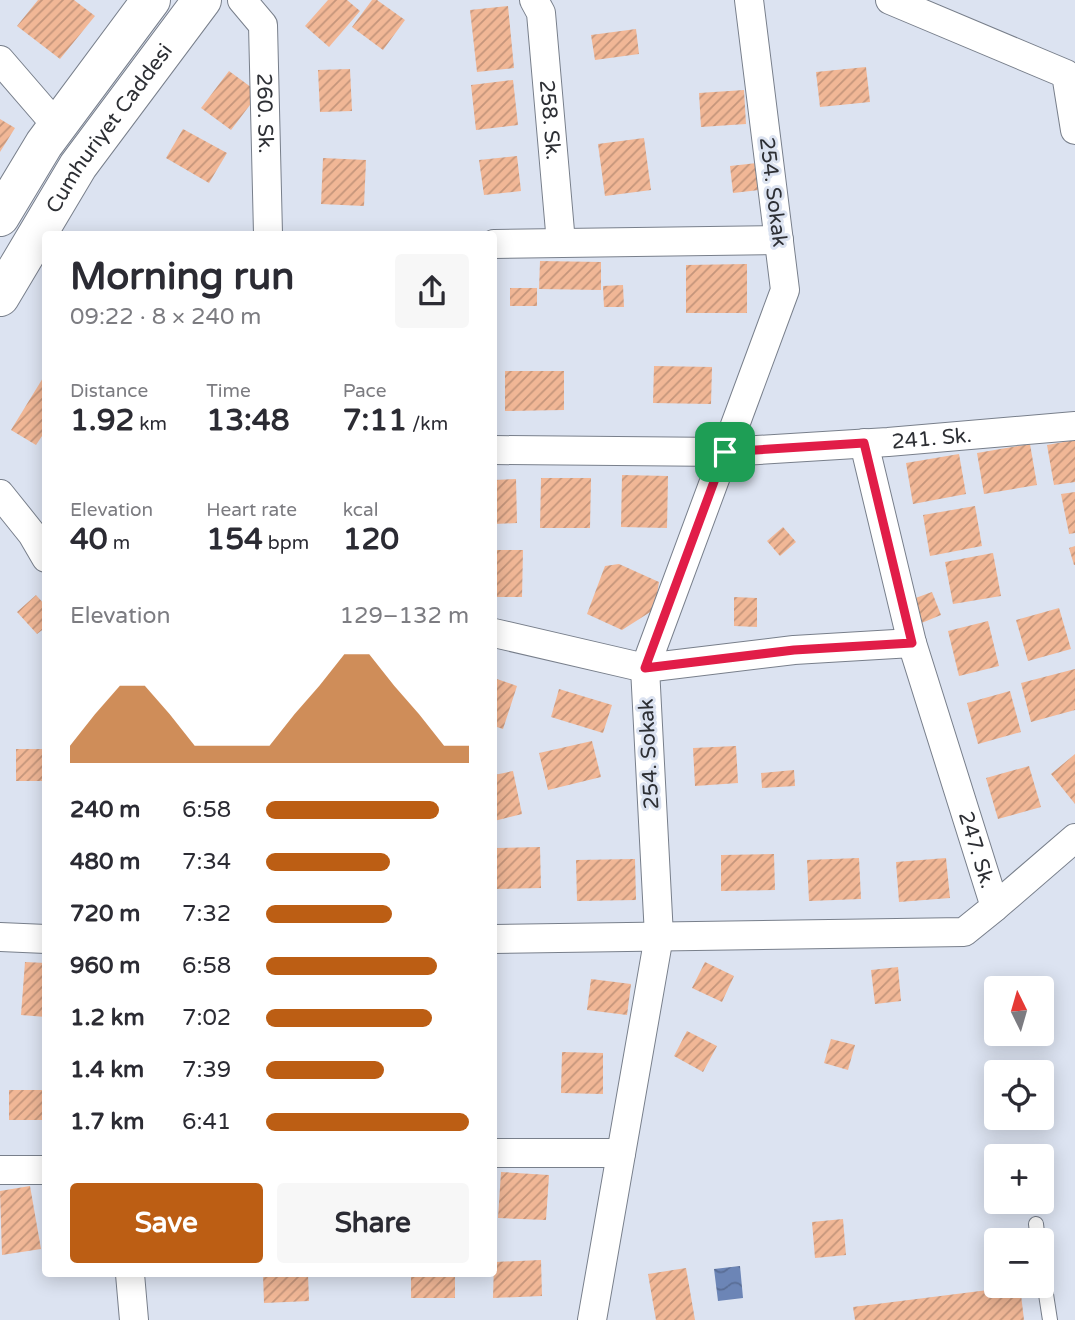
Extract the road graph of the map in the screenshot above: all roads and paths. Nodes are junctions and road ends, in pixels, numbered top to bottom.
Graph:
1 (151, 0) edge
2 (202, 0) edge
3 (242, 0) edge
4 (534, 0) edge
5 (749, 0) edge
6 (890, 0) edge
7 (0, 60) edge
8 (1071, 72) edge
9 (58, 126) junction
10 (1075, 130) edge
11 (0, 218) edge
12 (268, 231) edge
13 (779, 240) junction
14 (561, 243) junction
15 (497, 244) edge
16 (0, 297) edge
17 (1075, 426) edge
18 (864, 443) junction
19 (497, 450) edge
20 (725, 452) junction
21 (0, 494) edge
22 (39, 531) edge
23 (497, 634) edge
24 (912, 643) junction
25 (645, 668) junction
26 (1075, 838) edge
27 (995, 907) junction
28 (659, 936) junction
29 (0, 937) edge
30 (42, 939) edge
31 (497, 939) edge
32 (497, 1153) edge
33 (621, 1153) junction
34 (0, 1170) edge
35 (42, 1170) edge
36 (1035, 1224) dead end
37 (1036, 1228) edge
38 (131, 1277) edge
39 (1047, 1298) edge
40 (135, 1320) edge
41 (592, 1320) edge
42 (1050, 1320) edge

1 - 9 street, Cumhuriyet Caddesi
2 - 16 street, Cumhuriyet Caddesi
3 - 12 street, 260. Sk.
4 - 14 street, 258. Sk.
5 - 13 street, 254. Sokak
6 - 8 street
7 - 9 street
8 - 10 street
9 - 11 street, Cumhuriyet Caddesi
13 - 14 street
13 - 20 street, 254. Sokak
14 - 15 street
17 - 18 street, 241. Sk.
18 - 20 street, 241. Sk.
18 - 24 street, 247. Sk.
19 - 20 street, 241. Sk.
20 - 25 street, 254. Sokak
21 - 22 street
23 - 25 street
24 - 25 street
24 - 27 street, 247. Sk.
25 - 28 street, 254. Sokak
26 - 27 street
27 - 28 street, 247. Sk.
28 - 31 street, 247. Sk.
28 - 33 street, 254. Sokak
29 - 30 street
32 - 33 street
33 - 41 street, 254. Sokak
34 - 35 street
36 - 37 lane
38 - 40 street
39 - 42 lane

